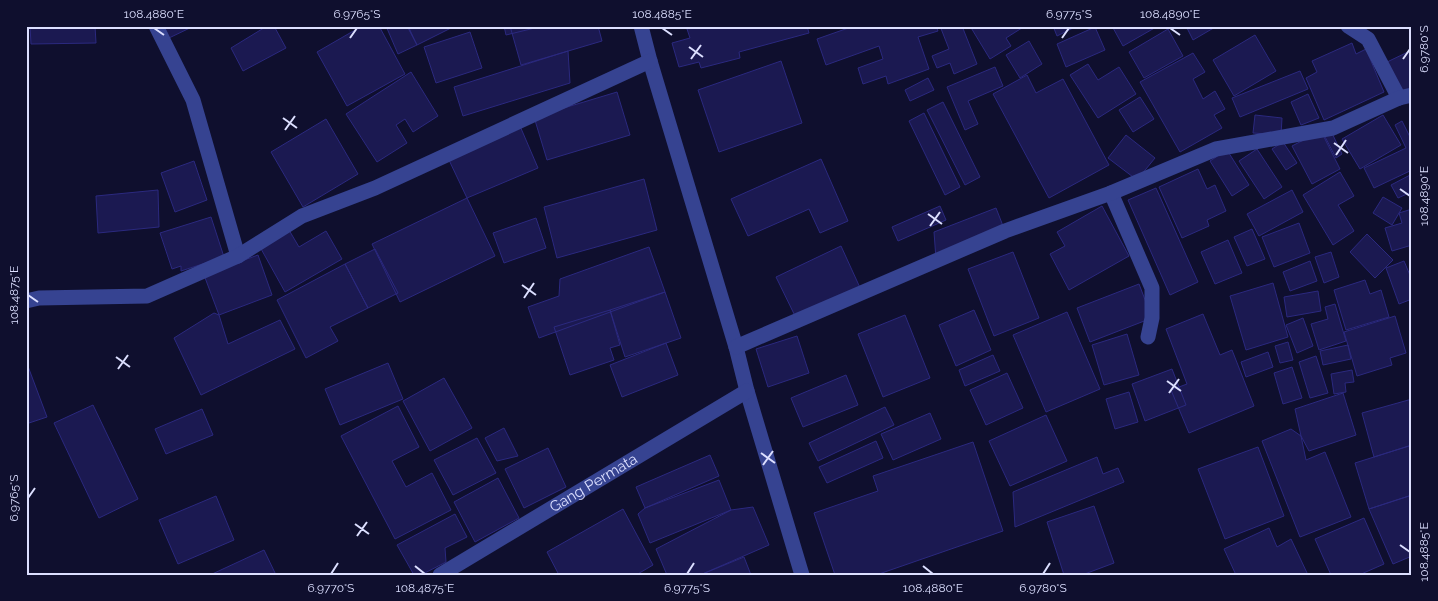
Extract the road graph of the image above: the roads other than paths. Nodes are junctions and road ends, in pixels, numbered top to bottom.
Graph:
1 (156, 26) edge
2 (641, 26) edge
3 (1348, 26) edge
4 (650, 61) junction
5 (1405, 97) edge
6 (1111, 193) junction
7 (238, 256) junction
8 (26, 301) edge
9 (1148, 337) dead end
10 (736, 348) junction
11 (746, 391) junction
12 (440, 575) edge
13 (802, 575) edge

1 - 7 street
2 - 4 street
3 - 5 street
4 - 7 street
4 - 10 street
5 - 6 street
6 - 9 street
6 - 10 street
7 - 8 street
10 - 11 street
11 - 12 street, Gang Permata
11 - 13 street

